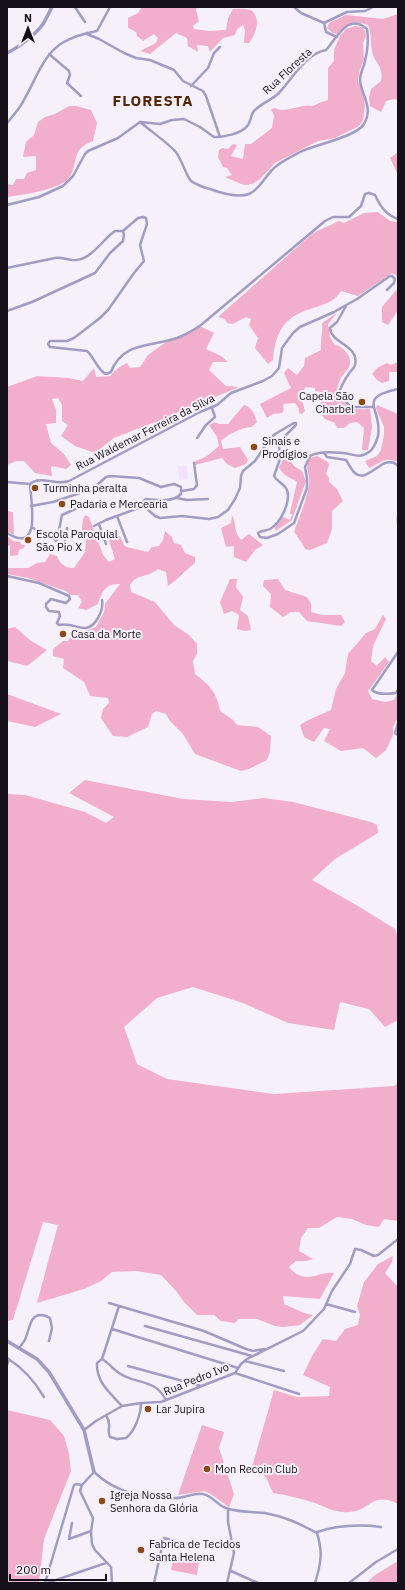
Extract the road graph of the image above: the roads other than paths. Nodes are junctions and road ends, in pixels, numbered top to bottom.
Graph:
1 (52, 7) edge
2 (75, 7) edge
3 (110, 7) edge
4 (294, 7) edge
5 (373, 7) edge
6 (85, 22) dead end
7 (324, 24) junction
8 (97, 30) junction
9 (87, 34) junction
10 (337, 37) junction
11 (99, 39) junction
12 (220, 47) dead end
13 (7, 53) edge
14 (49, 54) junction
15 (191, 86) junction
16 (81, 96) dead end
17 (140, 122) junction
18 (7, 123) edge
19 (220, 137) junction
20 (7, 205) edge
21 (398, 219) edge
22 (123, 231) junction
23 (7, 264) edge
24 (7, 267) edge
25 (387, 290) dead end
26 (346, 305) junction
27 (7, 311) edge
28 (398, 389) edge
29 (373, 407) junction
30 (212, 408) junction
31 (197, 438) dead end
32 (324, 453) junction
33 (194, 462) dead end
34 (398, 466) edge
35 (7, 482) edge
36 (30, 484) junction
37 (182, 490) junction
38 (177, 498) junction
39 (208, 499) dead end
40 (89, 503) dead end
41 (31, 506) junction
42 (144, 506) junction
43 (117, 516) junction
44 (398, 516) edge
45 (398, 523) edge
46 (99, 524) junction
47 (94, 526) dead end
48 (33, 528) junction
49 (67, 528) dead end
50 (7, 533) edge
51 (57, 540) junction
52 (127, 542) dead end
53 (106, 544) dead end
54 (7, 576) edge
55 (102, 600) dead end
56 (398, 652) edge
57 (398, 689) edge
58 (398, 722) edge
59 (398, 735) edge
60 (398, 1239) edge
61 (109, 1303) dead end
62 (326, 1304) junction
63 (119, 1306) junction
64 (355, 1312) dead end
65 (145, 1326) dead end
66 (112, 1329) junction
67 (7, 1341) edge
68 (49, 1341) dead end
69 (19, 1348) junction
70 (269, 1348) junction
71 (252, 1356) junction
72 (8, 1358) edge
73 (102, 1359) junction
74 (244, 1360) junction
75 (7, 1365) edge
76 (128, 1366) dead end
77 (238, 1368) junction
78 (284, 1371) dead end
79 (235, 1373) junction
80 (201, 1387) junction
81 (299, 1394) dead end
82 (44, 1397) dead end
83 (166, 1400) junction
84 (141, 1403) junction
85 (122, 1406) junction
86 (106, 1415) junction
87 (84, 1430) junction
88 (94, 1472) junction
89 (82, 1485) junction
90 (228, 1509) junction
91 (72, 1523) dead end
92 (381, 1527) dead end
93 (91, 1530) junction
94 (317, 1532) junction
95 (196, 1547) dead end
96 (398, 1549) edge
97 (106, 1563) junction
98 (231, 1571) junction
99 (46, 1583) edge
100 (112, 1583) edge
101 (154, 1583) edge
102 (227, 1583) edge
103 (258, 1583) edge
104 (315, 1583) edge
105 (349, 1583) edge

1 - 13 street
2 - 6 street
3 - 8 street
4 - 7 street
5 - 7 street
7 - 10 street
8 - 9 street
8 - 11 street
9 - 11 street
9 - 14 street
10 - 17 street, Rua Floresta
10 - 19 street, Rua Floresta
11 - 15 street
12 - 15 street
14 - 16 street
14 - 18 street
15 - 19 street
17 - 19 street
17 - 20 street
21 - 22 street
22 - 24 street
22 - 27 street
23 - 24 street
25 - 26 street, Rua Waldemar Ferreira da Silva
26 - 29 street
26 - 30 street, Rua Waldemar Ferreira da Silva
28 - 29 street
29 - 32 street
30 - 31 street
30 - 36 street, Rua Waldemar Ferreira da Silva
32 - 34 street
32 - 42 street
33 - 37 street
35 - 36 street, Rua Waldemar Ferreira da Silva
36 - 41 street
37 - 38 street
37 - 41 street
38 - 39 street
38 - 42 street
40 - 51 street
41 - 48 street
42 - 43 street
43 - 46 street
43 - 52 street
44 - 45 street
46 - 47 street
46 - 53 street
48 - 50 street
48 - 51 street
49 - 51 street
54 - 55 street
56 - 57 street
58 - 59 street
60 - 62 street, Rua Pedro Ivo
61 - 63 street
62 - 64 street
62 - 70 street, Rua Pedro Ivo
63 - 66 street
63 - 70 street
65 - 71 street
66 - 73 street
66 - 77 street
67 - 69 street
68 - 69 street
69 - 87 street
70 - 71 street, Rua Pedro Ivo
71 - 74 street, Rua Pedro Ivo
72 - 75 street
72 - 82 street
73 - 83 street
73 - 85 street
74 - 77 street, Rua Pedro Ivo
74 - 78 street
76 - 80 street
77 - 79 street, Rua Pedro Ivo
79 - 80 street, Rua Pedro Ivo
79 - 81 street
80 - 83 street, Rua Pedro Ivo
83 - 84 street, Rua Pedro Ivo
84 - 85 street, Rua Pedro Ivo
84 - 86 street
85 - 86 street, Rua Pedro Ivo
86 - 87 street, Rua Pedro Ivo
87 - 88 street
88 - 89 street
88 - 90 street
89 - 93 street
89 - 99 street
90 - 94 street
90 - 98 street
91 - 93 street
92 - 94 street
93 - 97 street
94 - 104 street
95 - 101 street
96 - 105 street
97 - 99 street
97 - 100 street
98 - 102 street
98 - 103 street

